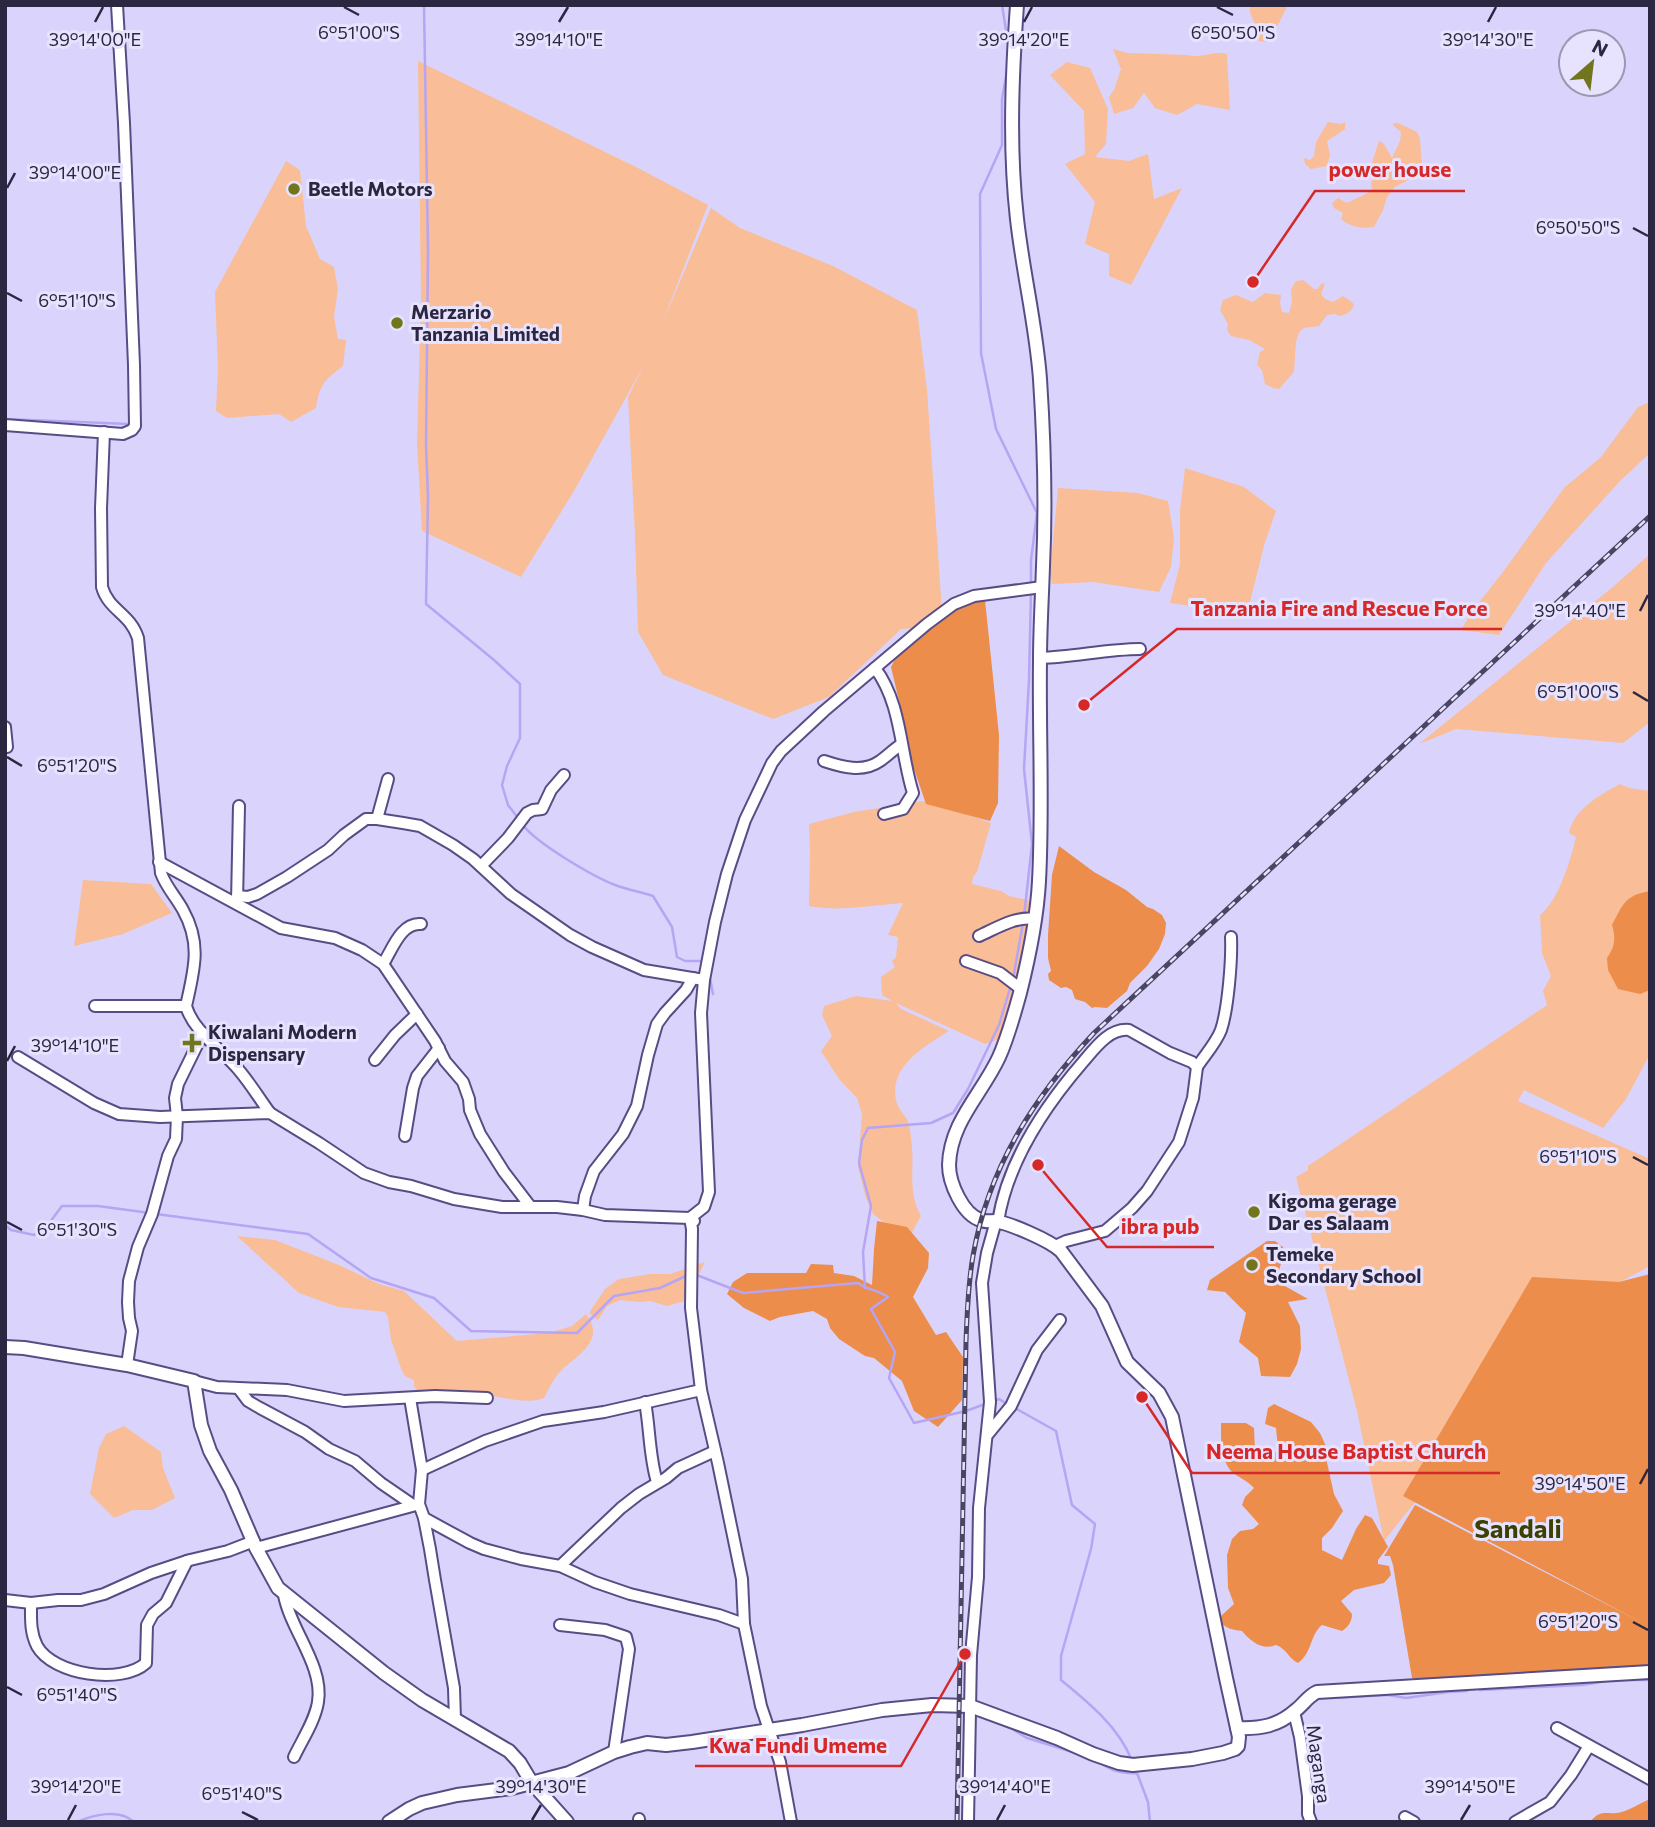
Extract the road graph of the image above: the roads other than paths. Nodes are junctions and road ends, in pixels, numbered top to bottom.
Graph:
1 (117, 5) edge
2 (1017, 5) edge
3 (5, 425) edge
4 (104, 432) junction
5 (1042, 587) junction
6 (1140, 649) dead end
7 (1040, 657) junction
8 (875, 668) junction
9 (5, 727) edge
10 (902, 744) junction
11 (7, 747) dead end
12 (824, 761) dead end
13 (564, 775) dead end
14 (388, 779) dead end
15 (239, 806) dead end
16 (884, 814) dead end
17 (377, 819) junction
18 (159, 862) junction
19 (481, 866) junction
20 (237, 901) junction
21 (1035, 919) junction
22 (421, 924) dead end
23 (979, 936) dead end
24 (1231, 937) dead end
25 (966, 961) dead end
26 (383, 964) junction
27 (698, 979) junction
28 (1021, 989) junction
29 (95, 1006) dead end
30 (186, 1006) junction
31 (416, 1014) junction
32 (203, 1033) junction
33 (439, 1048) junction
34 (18, 1057) dead end
35 (375, 1060) dead end
36 (1197, 1067) junction
37 (270, 1113) junction
38 (177, 1116) junction
39 (405, 1136) dead end
40 (530, 1206) junction
41 (583, 1210) junction
42 (692, 1219) junction
43 (997, 1222) junction
44 (1055, 1246) junction
45 (1060, 1320) dead end
46 (5, 1348) edge
47 (127, 1364) junction
48 (194, 1381) junction
49 (239, 1389) junction
50 (701, 1390) junction
51 (410, 1398) junction
52 (487, 1398) dead end
53 (645, 1402) junction
54 (986, 1436) junction
55 (715, 1451) junction
56 (422, 1471) junction
57 (657, 1482) junction
58 (416, 1504) junction
59 (424, 1518) junction
60 (255, 1544) junction
61 (187, 1562) junction
62 (561, 1566) junction
63 (284, 1594) junction
64 (5, 1600) edge
65 (31, 1603) junction
66 (744, 1624) junction
67 (560, 1625) dead end
68 (1650, 1672) edge
69 (970, 1706) junction
70 (1294, 1712) junction
71 (455, 1720) junction
72 (1237, 1728) junction
73 (1557, 1728) dead end
74 (769, 1730) junction
75 (1589, 1746) junction
76 (614, 1752) junction
77 (294, 1757) dead end
78 (1650, 1779) edge
79 (532, 1783) junction
80 (389, 1822) edge
81 (567, 1822) edge
82 (791, 1822) edge
83 (968, 1822) edge
84 (1311, 1822) edge
85 (1515, 1822) edge

1 - 4 street
2 - 5 street
3 - 4 street
4 - 18 street
5 - 7 street
5 - 8 street
6 - 7 street
7 - 21 street
8 - 10 street
8 - 27 street
9 - 11 street
10 - 12 street
10 - 16 street
13 - 19 street
14 - 17 street
15 - 20 street
17 - 19 street
17 - 20 street
18 - 20 street
18 - 30 street
19 - 27 street
20 - 26 street
21 - 23 street
21 - 28 street
22 - 26 street
24 - 36 street
25 - 28 street
26 - 31 street
27 - 41 street
27 - 42 street
28 - 43 street
29 - 30 street
30 - 32 street
31 - 33 street
31 - 35 street
32 - 37 street
32 - 38 street
33 - 39 street
33 - 40 street
34 - 38 street
36 - 43 street
36 - 44 street
37 - 38 street
37 - 40 street
38 - 47 street
40 - 41 street
41 - 42 street
42 - 50 street
43 - 44 street
43 - 54 street
44 - 72 street
45 - 54 street
46 - 47 street
47 - 48 street
48 - 49 street
48 - 60 street
49 - 51 street
49 - 58 street
50 - 53 street
50 - 55 street
51 - 52 street
51 - 56 street
53 - 56 street
53 - 57 street
54 - 69 street
55 - 57 street
55 - 66 street
56 - 58 street
57 - 62 street
58 - 59 street
58 - 60 street
59 - 62 street
59 - 71 street
60 - 61 street
60 - 63 street
61 - 65 street
61 - 65 street
62 - 66 street
63 - 71 street
63 - 77 street
64 - 65 street
66 - 74 street
67 - 76 street
68 - 70 street
69 - 72 street
69 - 74 street
69 - 83 street
70 - 72 street
70 - 84 street, Maganga
71 - 79 street
73 - 75 street
74 - 76 street
74 - 82 street
75 - 78 street
75 - 85 street
76 - 79 street
79 - 80 street
79 - 81 street

